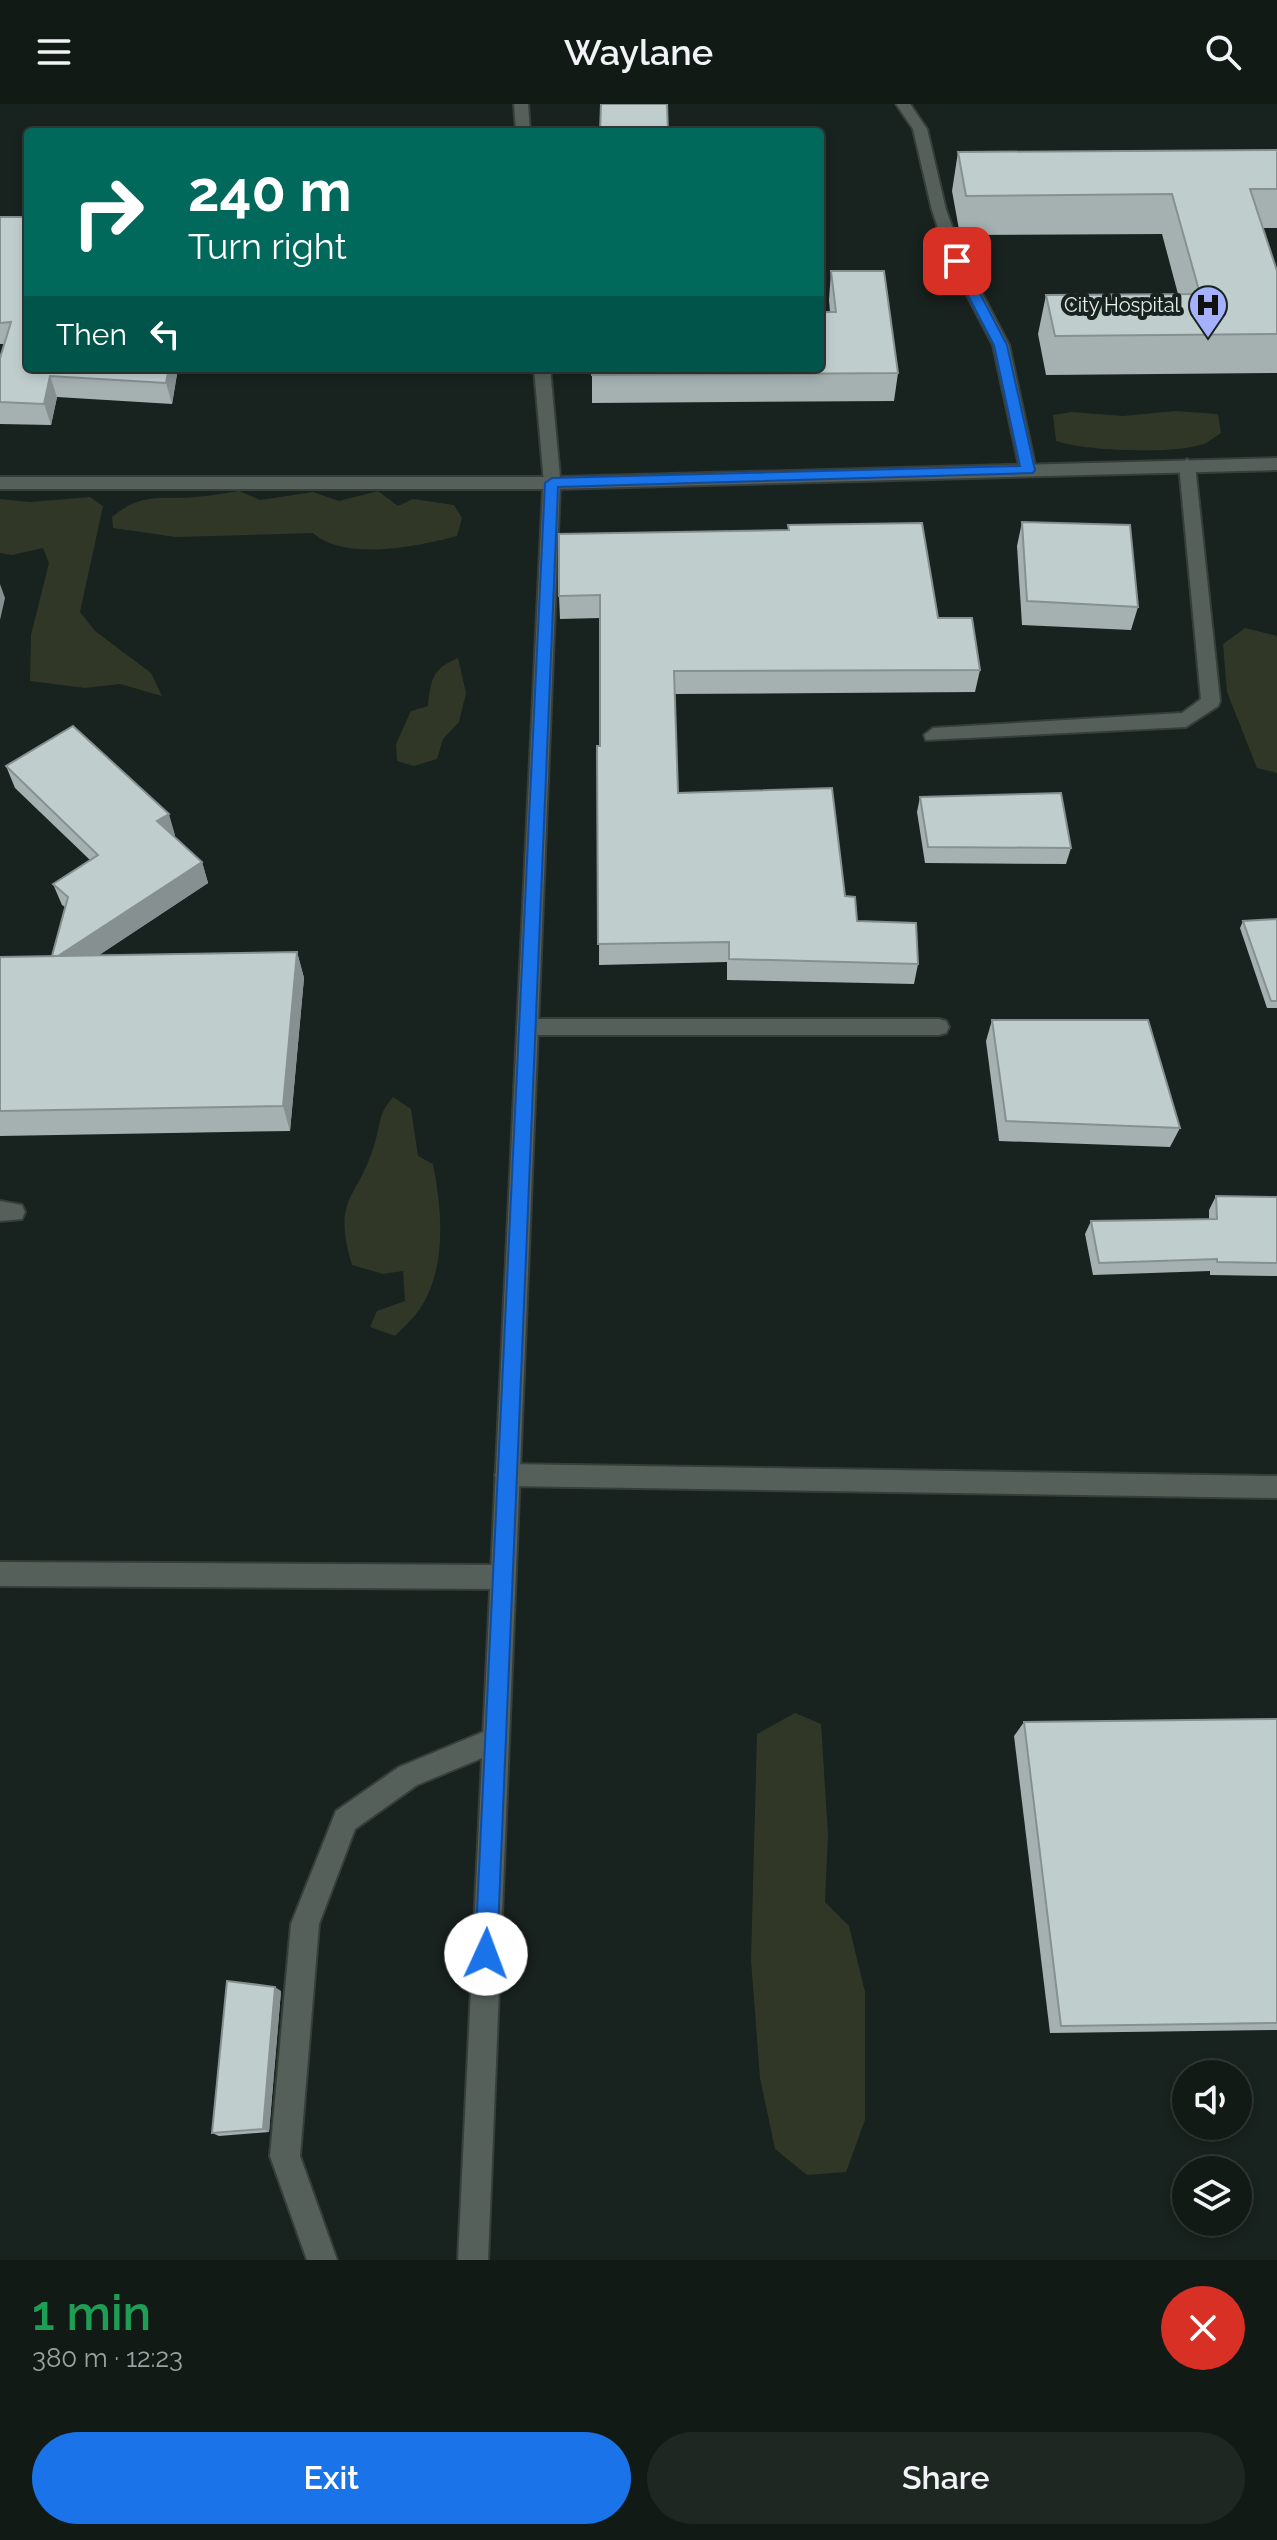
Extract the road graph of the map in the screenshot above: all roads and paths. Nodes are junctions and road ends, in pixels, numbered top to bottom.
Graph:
1 (521, 104) edge
2 (903, 104) edge
3 (523, 128) edge
4 (542, 372) edge
5 (1277, 464) edge
6 (1187, 465) junction
7 (1028, 470) junction
8 (0, 483) edge
9 (552, 483) junction
10 (933, 735) dead end
11 (527, 1027) junction
12 (939, 1027) dead end
13 (507, 1475) junction
14 (1277, 1487) edge
15 (0, 1574) edge
16 (502, 1577) junction
17 (495, 1740) junction
18 (322, 2260) edge
19 (473, 2260) edge

1 - 3 street
2 - 7 street
4 - 9 street
5 - 6 street
6 - 7 street
6 - 10 street
7 - 9 street
8 - 9 street
9 - 11 street
11 - 12 street
11 - 13 street
13 - 14 street
13 - 16 street
15 - 16 street
16 - 17 street
17 - 18 street
17 - 19 street

